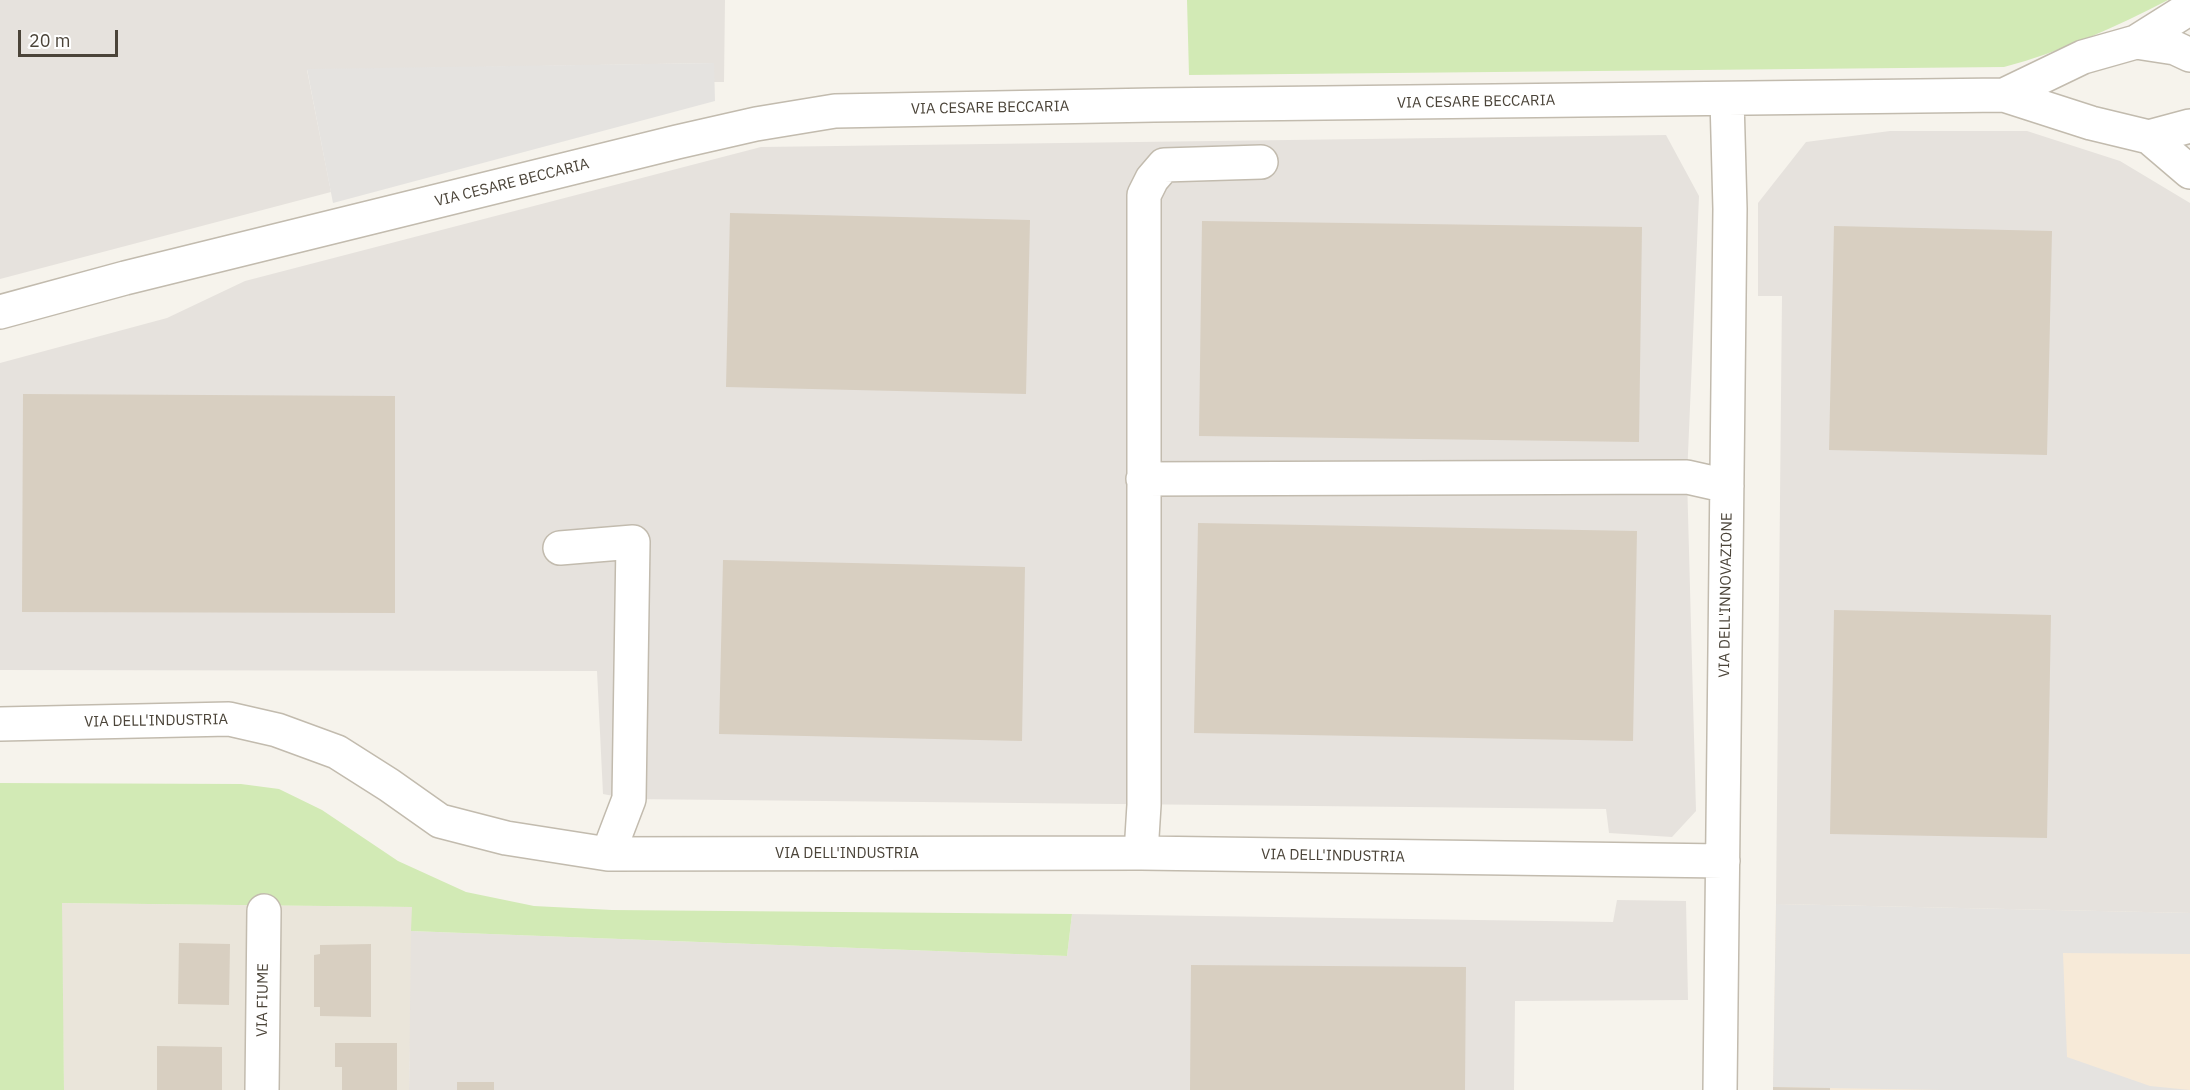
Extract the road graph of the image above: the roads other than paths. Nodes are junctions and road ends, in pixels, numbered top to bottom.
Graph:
1 (2190, 8) edge
2 (2136, 42) junction
3 (2190, 55) edge
4 (2004, 95) junction
5 (1727, 99) junction
6 (2190, 126) edge
7 (2149, 137) junction
8 (1261, 162) dead end
9 (2190, 172) edge
10 (0, 312) edge
11 (1143, 479) junction
12 (1727, 486) junction
13 (560, 548) dead end
14 (0, 724) edge
15 (1141, 853) junction
16 (608, 854) junction
17 (1723, 861) junction
18 (264, 911) dead end
19 (262, 1090) edge
20 (1720, 1090) edge

1 - 2 street
2 - 3 street
2 - 4 street
4 - 5 street, VIA CESARE BECCARIA
4 - 7 street
5 - 10 street, VIA CESARE BECCARIA
5 - 12 street, VIA DELL'INNOVAZIONE
6 - 7 street
7 - 9 street
8 - 11 street
11 - 12 street
11 - 15 street
12 - 17 street, VIA DELL'INNOVAZIONE
13 - 16 street
14 - 16 street, VIA DELL'INDUSTRIA
15 - 16 street, VIA DELL'INDUSTRIA
15 - 17 street, VIA DELL'INDUSTRIA
17 - 20 street, VIA DELL'INNOVAZIONE
18 - 19 street, VIA FIUME

